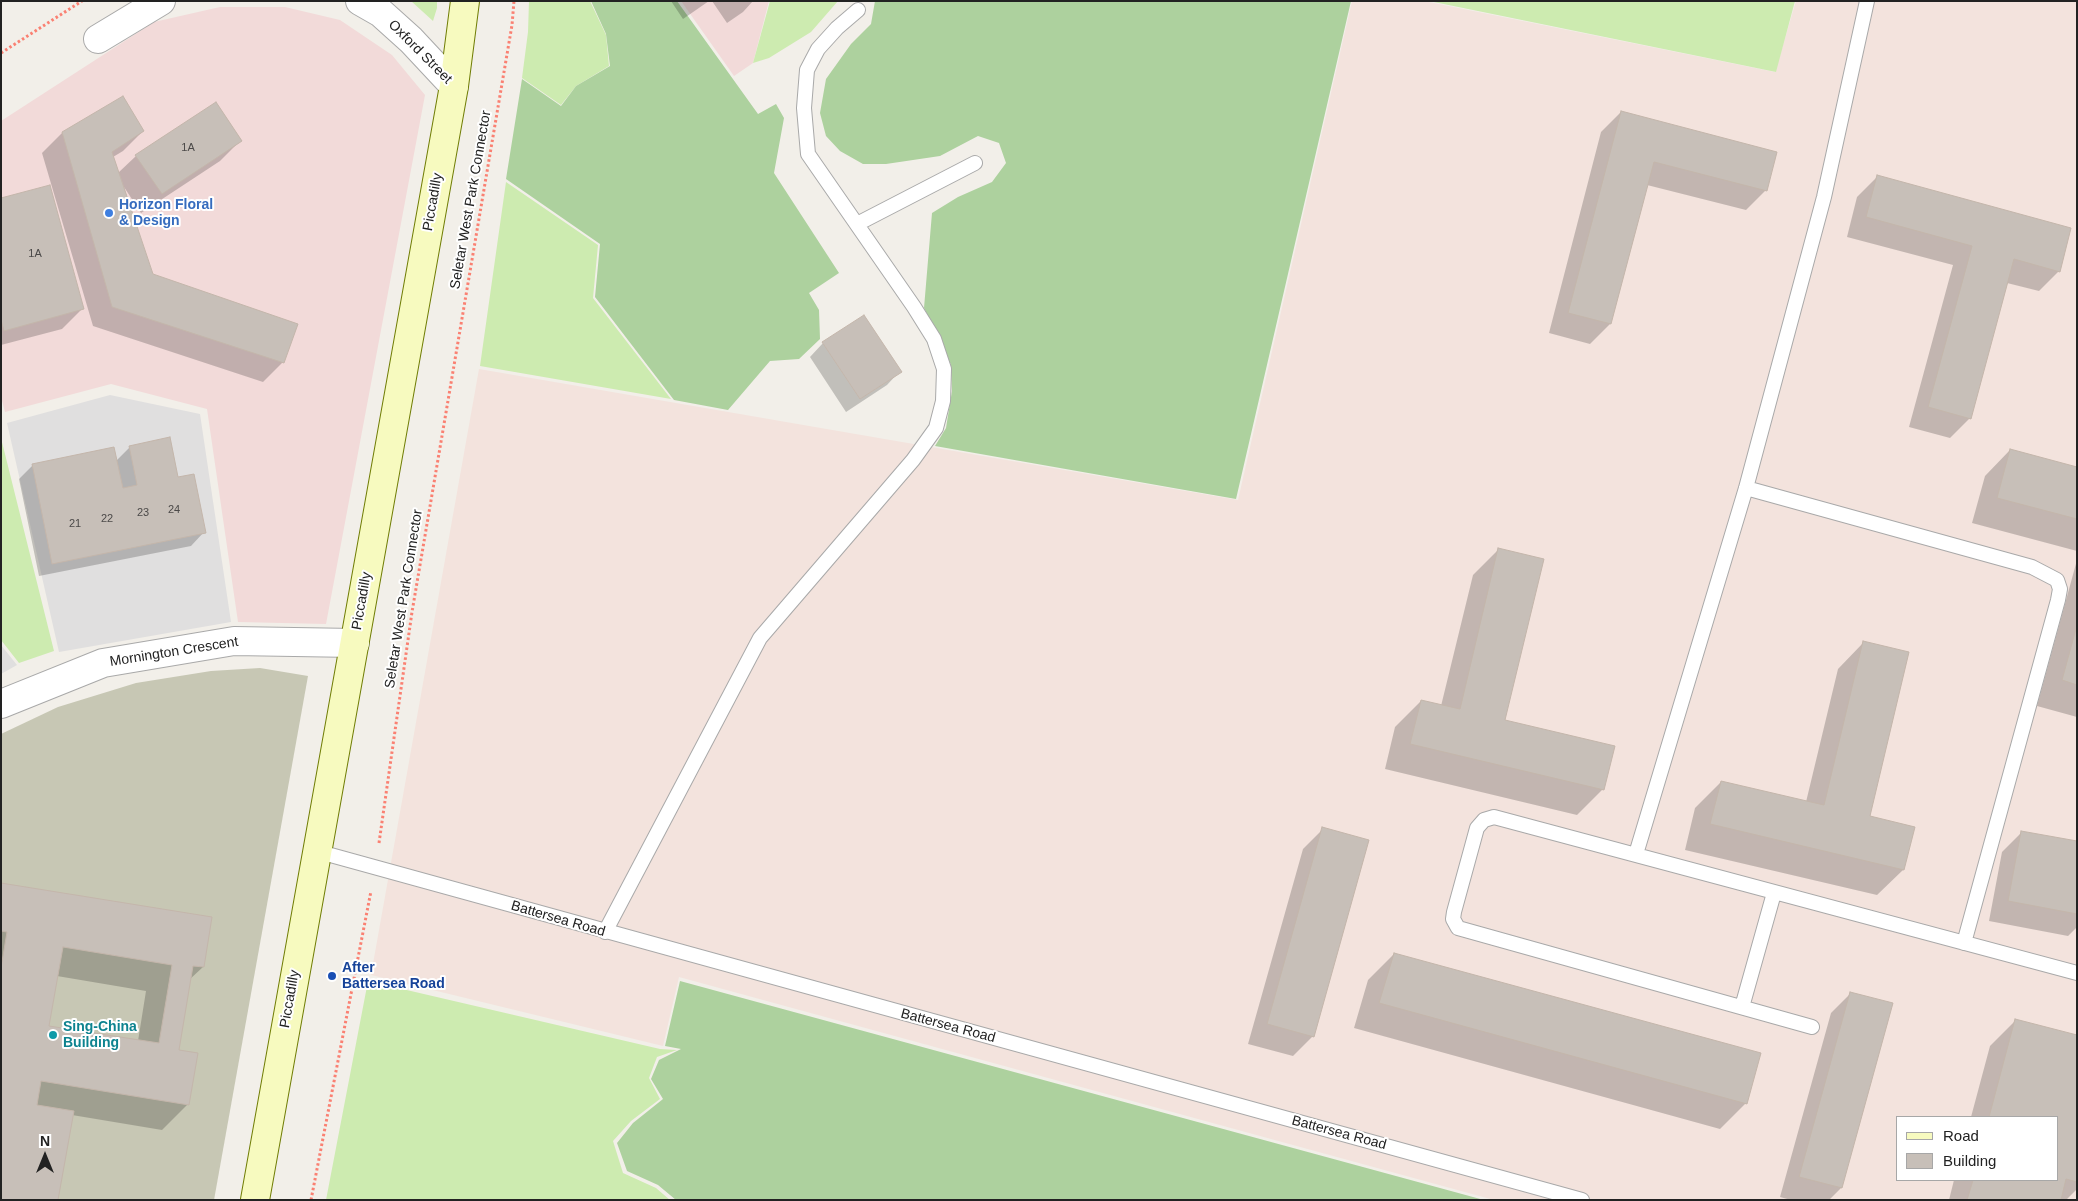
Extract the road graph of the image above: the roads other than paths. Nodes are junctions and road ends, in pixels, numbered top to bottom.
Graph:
1 (161, 1) edge
2 (360, 1) edge
3 (465, 1) edge
4 (1867, 1) edge
5 (858, 10) dead end
6 (98, 39) dead end
7 (454, 86) junction
8 (975, 163) dead end
9 (857, 224) junction
10 (1746, 488) junction
11 (355, 642) junction
12 (1, 704) edge
13 (316, 851) junction
14 (1636, 854) junction
15 (1774, 893) junction
16 (605, 932) junction
17 (1964, 943) junction
18 (2077, 973) edge
19 (1742, 1007) junction
20 (1812, 1027) dead end
21 (254, 1200) edge
22 (1582, 1200) edge

1 - 6 street
2 - 7 street, Oxford Street
3 - 7 street, Piccadilly
4 - 10 lane
5 - 9 lane
7 - 11 street, Piccadilly
8 - 9 lane
9 - 16 lane
10 - 14 lane
10 - 17 lane
11 - 12 street, Mornington Crescent
11 - 13 street, Piccadilly
13 - 16 lane, Battersea Road
13 - 21 street, Piccadilly
14 - 15 lane
14 - 19 lane
15 - 17 lane
15 - 19 lane
16 - 22 lane, Battersea Road
17 - 18 lane
19 - 20 lane

